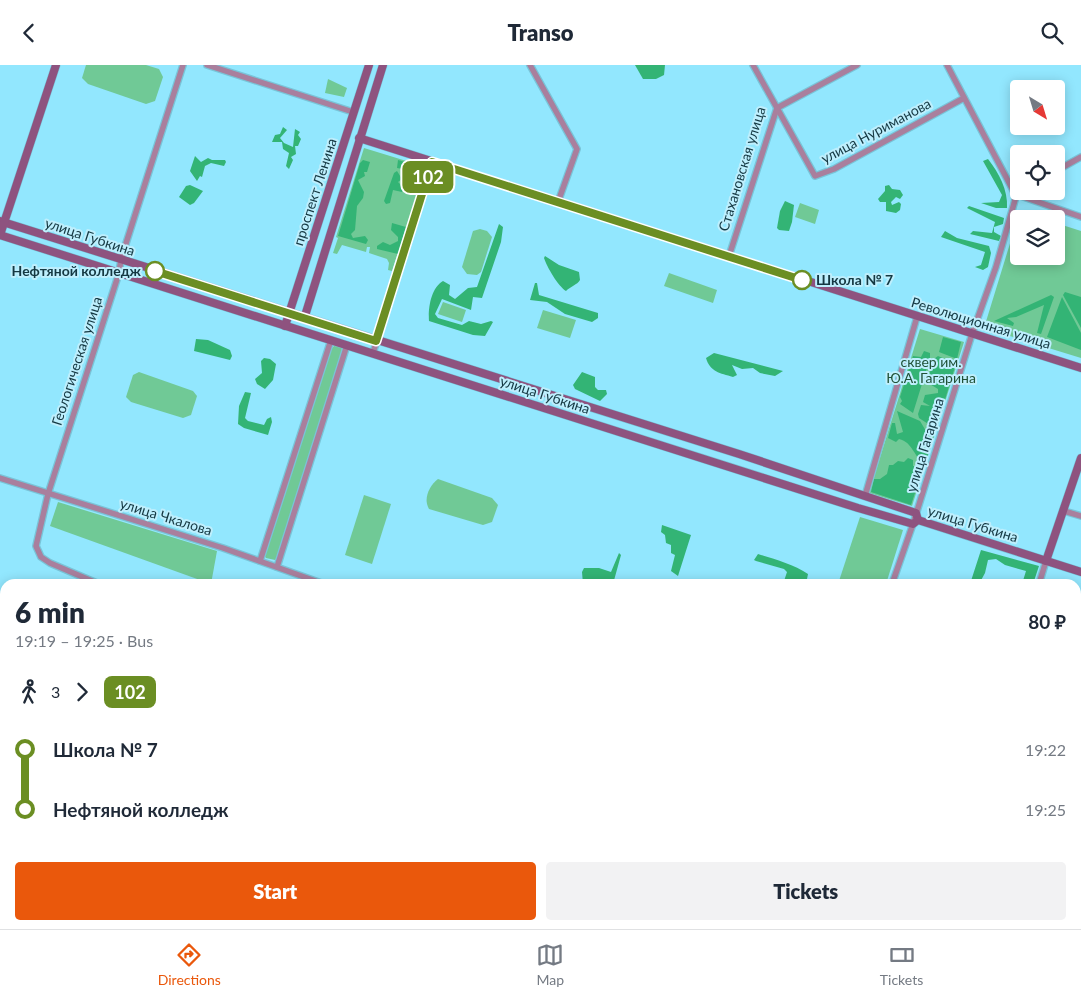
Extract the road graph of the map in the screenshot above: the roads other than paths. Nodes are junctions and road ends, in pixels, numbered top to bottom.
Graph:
1 (56, 65) edge
2 (183, 65) edge
3 (207, 65) edge
4 (368, 65) edge
5 (383, 65) edge
6 (530, 65) edge
7 (753, 65) edge
8 (857, 65) edge
9 (947, 65) edge
10 (964, 98) junction
11 (777, 108) junction
12 (353, 112) junction
13 (360, 138) junction
14 (1081, 157) edge
15 (432, 162) junction
16 (1065, 166) edge
17 (1010, 179) edge
18 (1016, 200) edge
19 (1036, 200) edge
20 (558, 202) junction
21 (1081, 217) edge
22 (2, 222) edge
23 (0, 235) edge
24 (729, 256) junction
25 (120, 259) junction
26 (119, 273) junction
27 (289, 314) junction
28 (918, 317) junction
29 (304, 319) junction
30 (285, 326) junction
31 (972, 333) junction
32 (331, 340) junction
33 (376, 341) junction
34 (347, 345) junction
35 (372, 353) junction
36 (1081, 368) edge
37 (1081, 458) edge
38 (0, 478) edge
39 (48, 494) junction
40 (865, 496) junction
41 (1064, 511) junction
42 (1081, 516) edge
43 (916, 519) junction
44 (260, 561) junction
45 (1046, 561) junction
46 (277, 567) junction
47 (1081, 572) edge
48 (87, 579) edge
49 (310, 579) edge
50 (894, 579) edge
51 (1041, 579) edge

1 - 22 main road
2 - 25 street, Геологическая улица
3 - 12 street
4 - 12 main road, проспект Ленина
5 - 13 main road, проспект Ленина
6 - 20 street
7 - 11 street, Стахановская улица
8 - 11 street
9 - 10 street
10 - 11 street, улица Нуриманова
10 - 17 street
11 - 24 street, Стахановская улица
12 - 27 main road, проспект Ленина
13 - 15 main road, Революционная улица
13 - 29 main road, проспект Ленина
14 - 16 street
15 - 20 main road, Революционная улица
15 - 33 street
18 - 31 street, улица Гагарина
19 - 21 street
20 - 24 main road, Революционная улица
22 - 23 main road
22 - 25 main road, улица Губкина
23 - 26 main road, улица Губкина
24 - 28 main road, Революционная улица
25 - 26 street, Геологическая улица
25 - 27 main road, улица Губкина
26 - 30 main road, улица Губкина
26 - 39 street, Геологическая улица
27 - 29 main road, улица Губкина
27 - 30 main road, проспект Ленина
28 - 31 main road, Революционная улица
28 - 40 street
29 - 33 main road, улица Губкина
30 - 32 main road, улица Губкина
31 - 36 main road, Революционная улица
31 - 43 street, улица Гагарина
32 - 34 main road, улица Губкина
32 - 44 street
33 - 35 street
33 - 40 main road, улица Губкина
34 - 35 main road, улица Губкина
34 - 46 street
35 - 43 main road, улица Губкина
37 - 41 main road
38 - 39 street, улица Чкалова
39 - 44 street, улица Чкалова
39 - 48 street, Геологическая улица
40 - 43 main road, улица Губкина
41 - 42 street
41 - 45 main road
43 - 45 main road, улица Губкина
43 - 50 street, улица Гагарина
44 - 46 street, улица Чкалова
45 - 47 main road, улица Губкина
45 - 51 street
46 - 49 street, улица Чкалова

